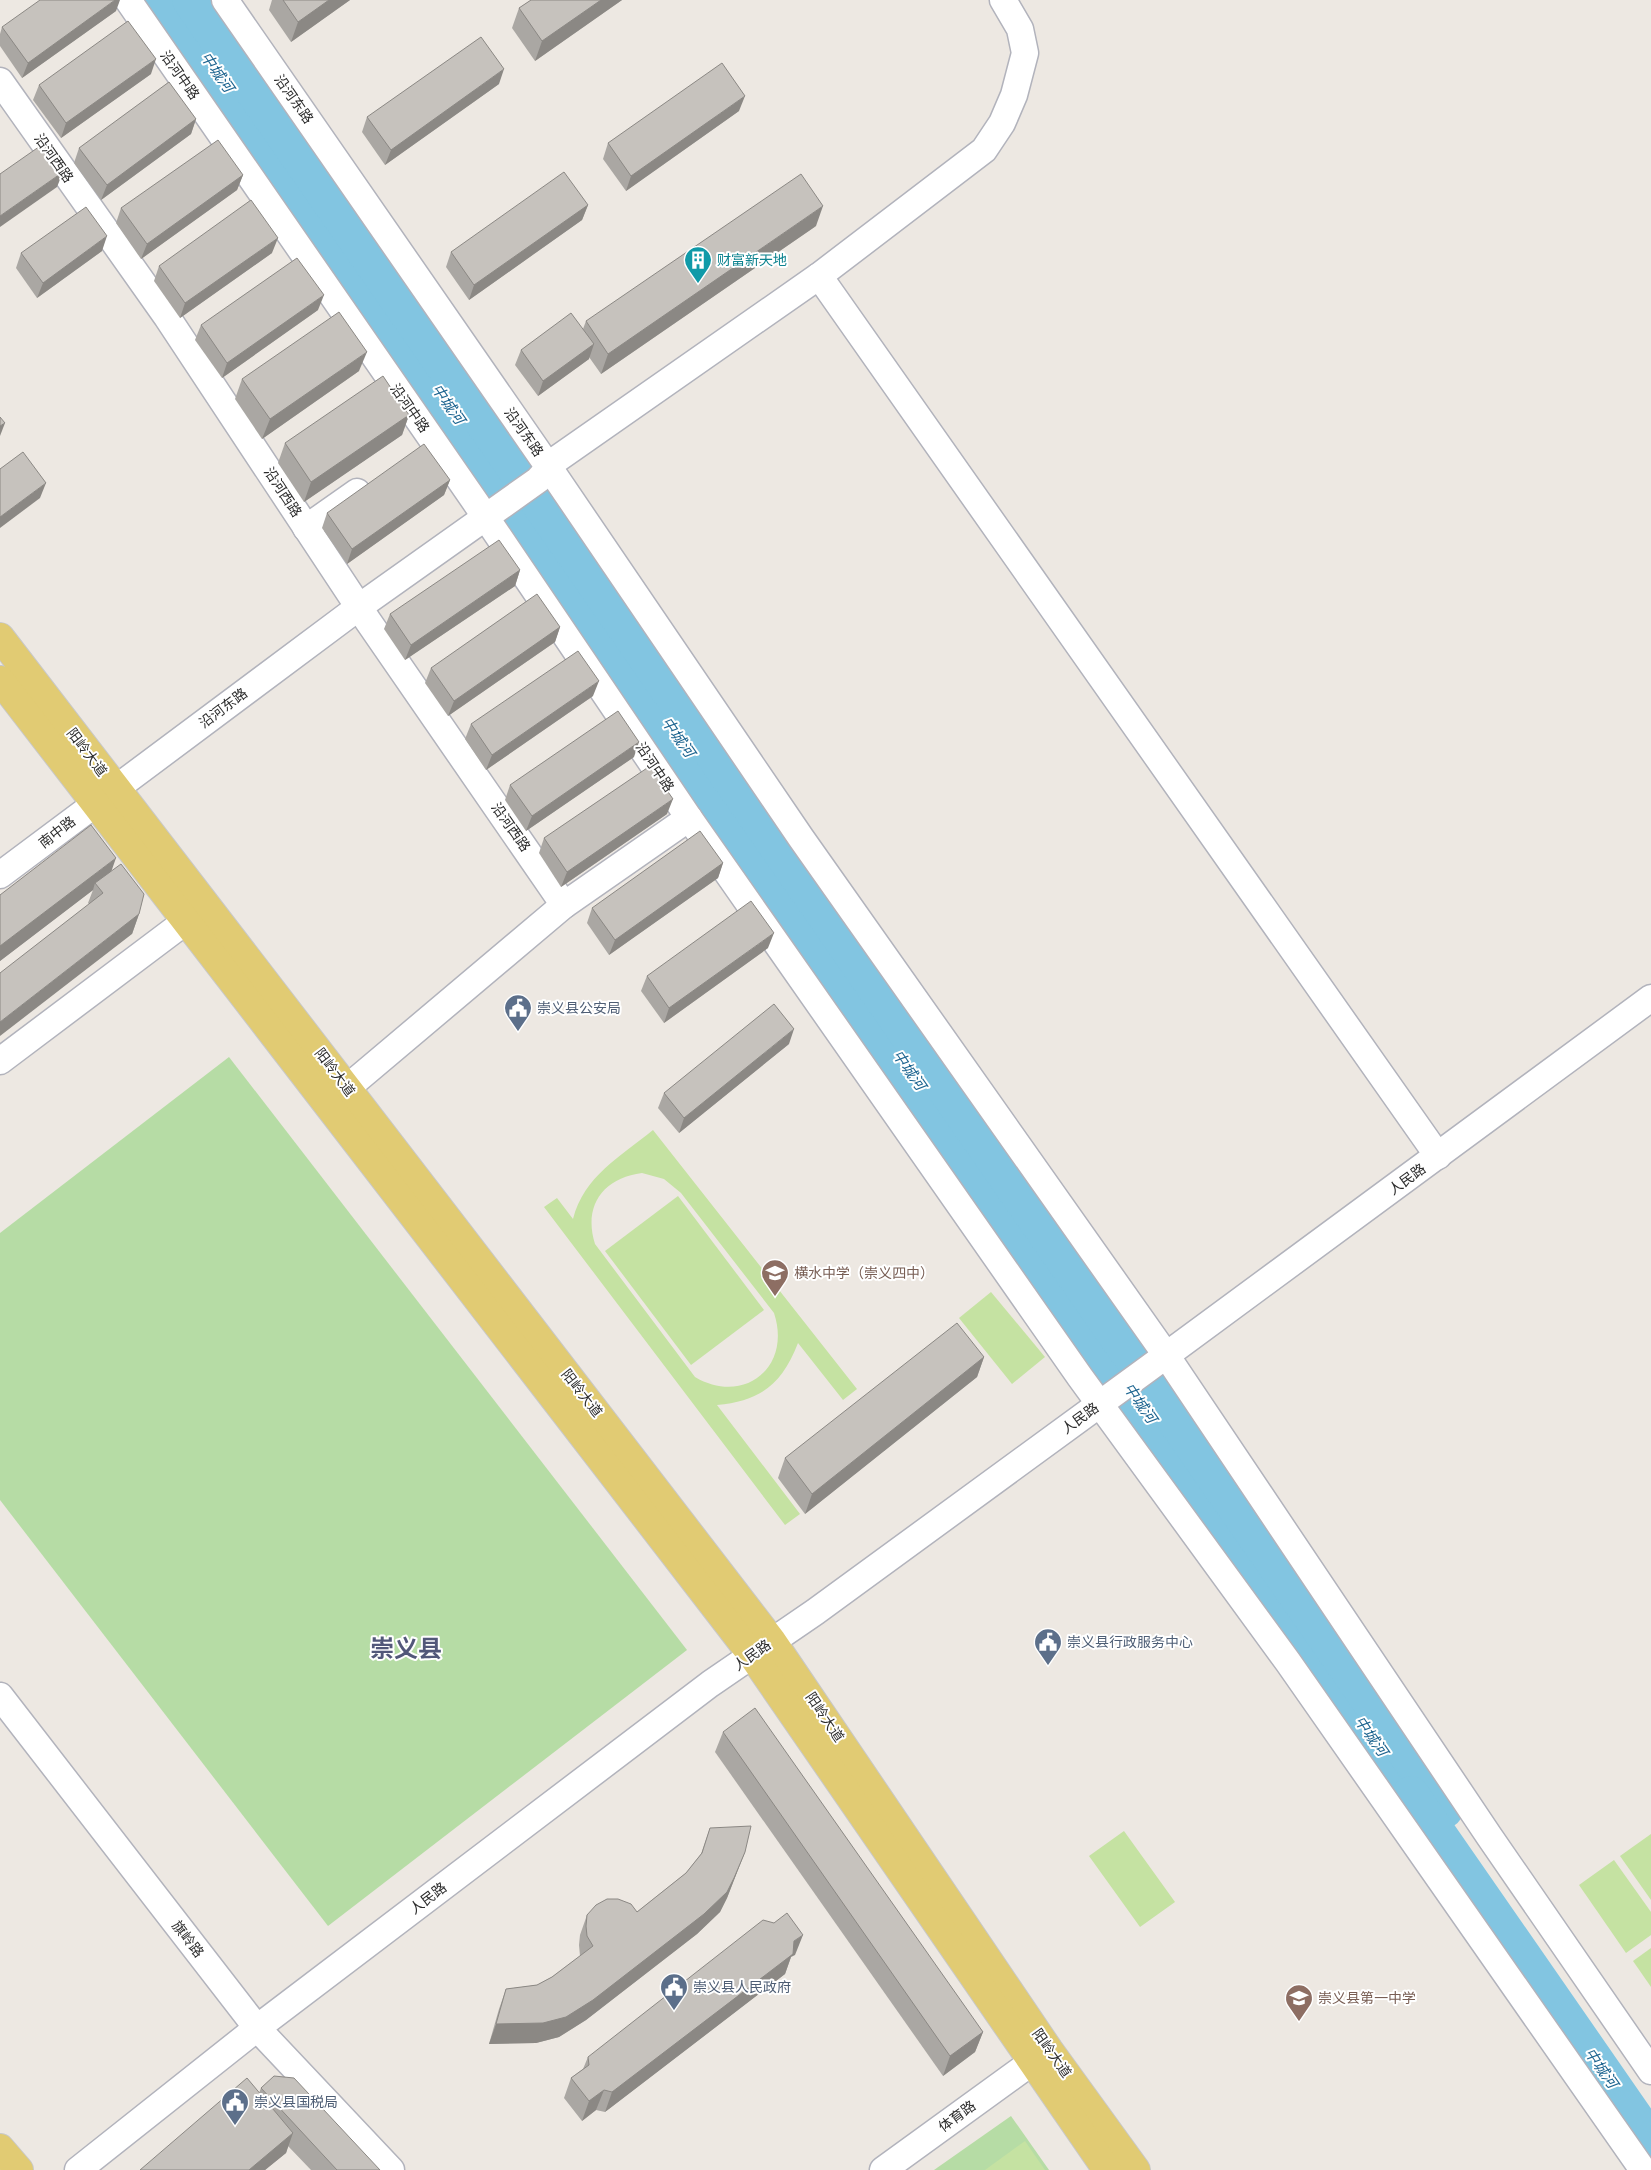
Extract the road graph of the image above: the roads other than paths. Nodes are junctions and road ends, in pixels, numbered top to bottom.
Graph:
1 (226, 0) edge
2 (1004, 0) edge
3 (134, 8) edge
4 (116, 32) edge
5 (181, 77) junction
6 (0, 81) edge
7 (40, 89) edge
8 (158, 93) edge
9 (17, 106) junction
10 (82, 148) edge
11 (59, 164) junction
12 (819, 276) junction
13 (346, 314) junction
14 (322, 330) edge
15 (389, 377) junction
16 (245, 384) edge
17 (366, 393) edge
18 (222, 400) junction
19 (288, 449) edge
20 (265, 465) junction
21 (544, 474) junction
22 (377, 478) edge
23 (492, 514) junction
24 (306, 528) junction
25 (358, 607) junction
26 (0, 637) edge
27 (0, 680) edge
28 (104, 796) junction
29 (689, 818) junction
30 (0, 875) edge
31 (564, 905) junction
32 (186, 921) junction
33 (1651, 998) edge
34 (0, 1061) edge
35 (347, 1088) junction
36 (1438, 1156) junction
37 (1158, 1362) junction
38 (1105, 1399) junction
39 (762, 1648) junction
40 (0, 1696) edge
41 (257, 2028) junction
42 (1032, 2062) junction
43 (1651, 2071) edge
44 (0, 2148) edge
45 (19, 2170) edge
46 (78, 2170) edge
47 (391, 2170) edge
48 (882, 2170) edge
49 (1107, 2170) edge
50 (1136, 2170) edge
51 (1643, 2170) edge

1 - 21 street, 沿河东路
2 - 12 street
3 - 4 street
3 - 5 street, 沿河中路
5 - 8 street
5 - 13 street, 沿河中路
6 - 9 street, 沿河西路
7 - 9 street
9 - 11 street, 沿河西路
10 - 11 street
11 - 18 street, 沿河西路
12 - 21 street
12 - 36 street
13 - 14 street
13 - 15 street, 沿河中路
15 - 17 street
15 - 23 street, 沿河中路
16 - 18 street
18 - 20 street, 沿河西路
19 - 20 street
20 - 24 street, 沿河西路
21 - 23 street, 沿河东路
21 - 37 street
22 - 24 street
23 - 25 street, 沿河东路
23 - 29 street, 沿河中路
24 - 25 street, 沿河西路
25 - 28 street, 沿河东路
25 - 31 street, 沿河西路
26 - 28 main road, 阳岭大道
27 - 28 main road, 阳岭大道
28 - 30 street, 南中路
28 - 32 main road, 阳岭大道
28 - 35 main road, 阳岭大道
29 - 31 street
29 - 38 street, 沿河中路
31 - 35 street
32 - 34 street
32 - 39 main road, 阳岭大道
33 - 36 street, 人民路
35 - 39 main road, 阳岭大道
36 - 37 street, 人民路
37 - 38 street, 人民路
37 - 43 street
38 - 39 street, 人民路
38 - 51 street, 沿河中路
39 - 41 street, 人民路
39 - 42 main road, 阳岭大道
39 - 50 main road, 阳岭大道
40 - 41 street, 旗岭路
41 - 46 street, 人民路
41 - 47 street, 旗岭路
42 - 48 street, 体育路
42 - 49 main road, 阳岭大道
44 - 45 main road

